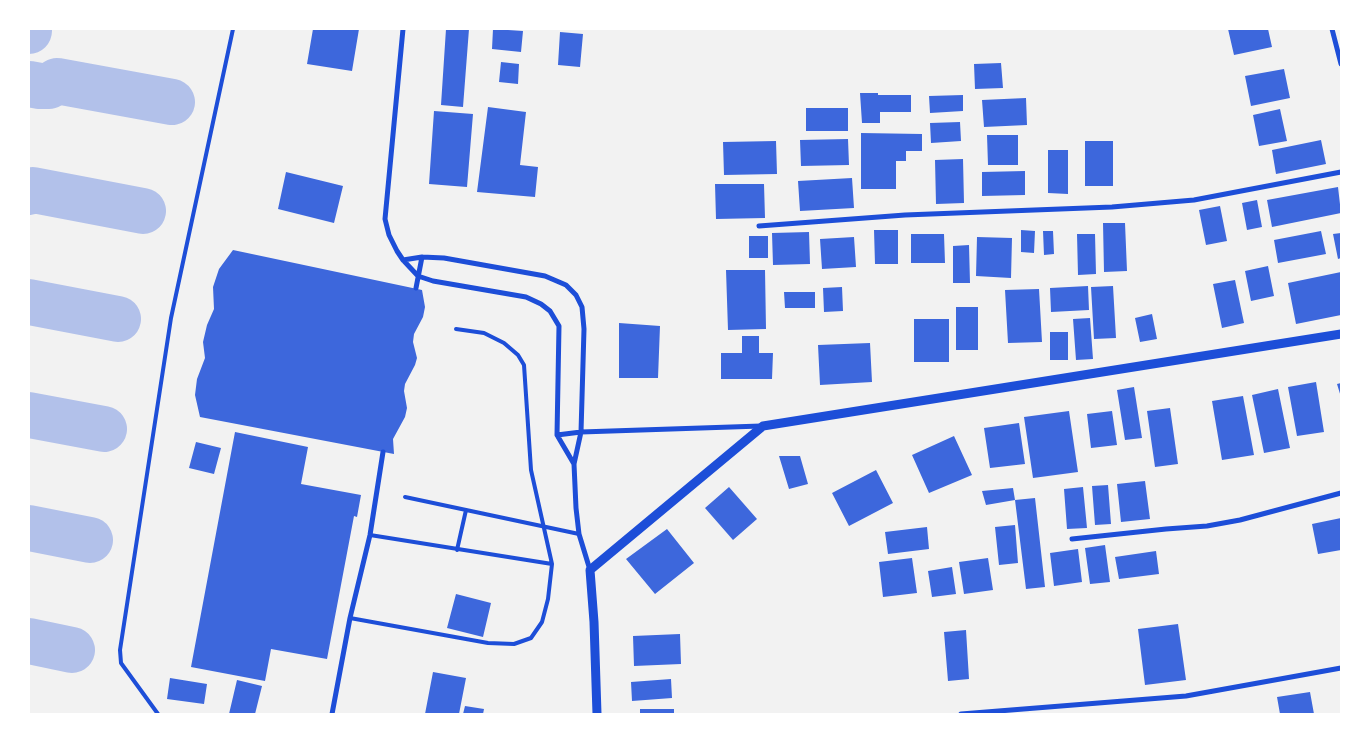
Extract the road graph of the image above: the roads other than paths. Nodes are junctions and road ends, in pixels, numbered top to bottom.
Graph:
1 (233, 29) edge
2 (403, 29) edge
3 (1332, 29) edge
4 (1339, 47) edge
5 (1341, 64) edge
6 (1341, 172) edge
7 (759, 226) dead end
8 (422, 257) junction
9 (403, 260) junction
10 (418, 276) junction
11 (416, 288) dead end
12 (456, 329) dead end
13 (1341, 334) edge
14 (762, 426) junction
15 (581, 432) junction
16 (557, 435) junction
17 (383, 452) dead end
18 (574, 464) junction
19 (1341, 494) edge
20 (405, 498) dead end
21 (466, 510) junction
22 (544, 527) junction
23 (579, 534) junction
24 (370, 535) junction
25 (1072, 539) dead end
26 (457, 550) junction
27 (552, 564) junction
28 (590, 570) junction
29 (350, 618) junction
30 (1341, 668) edge
31 (158, 714) edge
32 (332, 714) edge
33 (597, 714) edge
34 (961, 714) edge

1 - 31 lane
2 - 9 street
3 - 4 street
4 - 5 street
6 - 7 street
8 - 9 street
8 - 10 street
8 - 15 street
9 - 10 street
10 - 11 street
10 - 16 street
12 - 22 lane
13 - 14 street
14 - 15 street
14 - 28 street
15 - 16 street
15 - 18 street
16 - 18 street
17 - 24 street
18 - 23 street
19 - 25 street
20 - 21 lane
21 - 22 lane
21 - 26 lane
22 - 23 lane
22 - 27 lane
23 - 28 street
24 - 26 lane
24 - 29 street
26 - 27 lane
27 - 29 lane
28 - 33 street
29 - 32 street
30 - 34 street

